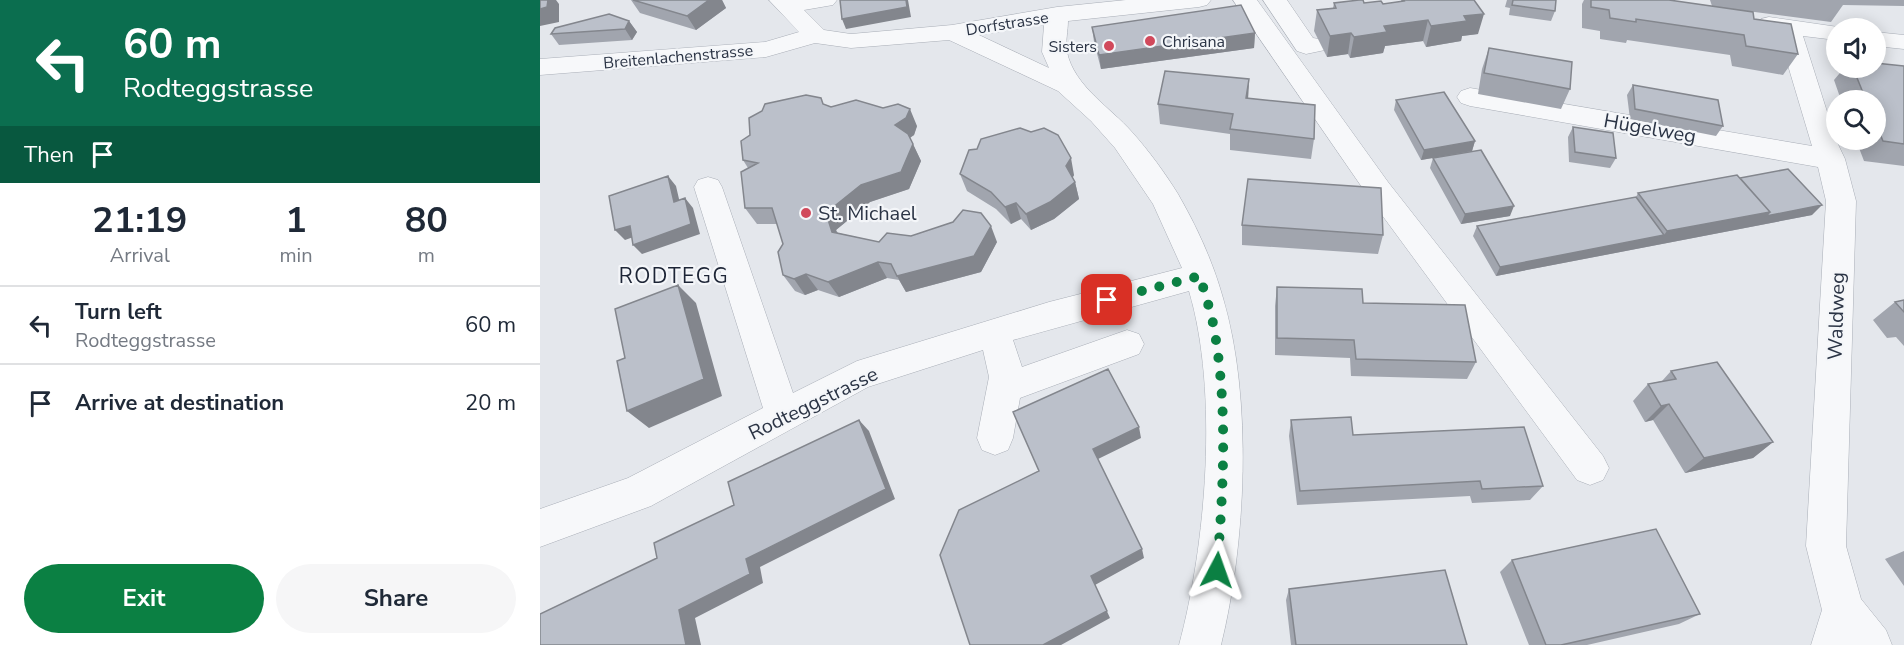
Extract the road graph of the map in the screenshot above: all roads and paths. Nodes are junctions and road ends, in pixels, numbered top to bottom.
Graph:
1 (825, 0) edge
2 (1199, 0) edge
3 (1245, 0) edge
4 (1275, 0) edge
5 (785, 3) edge
6 (1131, 3) edge
7 (1057, 14) junction
8 (1746, 20) edge
9 (1788, 27) junction
10 (952, 32) junction
11 (1826, 32) edge
12 (815, 35) junction
13 (1886, 40) edge
14 (1904, 42) edge
15 (1316, 45) dead end
16 (540, 67) edge
17 (1072, 89) junction
18 (1470, 97) dead end
19 (1830, 159) junction
20 (708, 187) dead end
21 (1200, 276) junction
22 (994, 333) junction
23 (1127, 344) dead end
24 (1005, 388) junction
25 (783, 416) junction
26 (995, 438) dead end
27 (1590, 468) dead end
28 (540, 528) edge
29 (1837, 627) edge
30 (1200, 645) edge
31 (1871, 645) edge

1 - 5 street
2 - 6 street, Dorfstrasse
3 - 27 street
4 - 15 street
5 - 12 street
6 - 7 street, Dorfstrasse
7 - 10 street, Dorfstrasse
7 - 17 street
8 - 9 street
9 - 11 street
9 - 19 street, Waldweg
10 - 12 street, Dorfstrasse
10 - 17 street
12 - 16 street, Breitenlachenstrasse
13 - 14 street
17 - 21 street
18 - 19 street, Hügelweg
19 - 29 street, Waldweg
20 - 25 street
21 - 22 street, Rodteggstrasse
21 - 30 street
22 - 24 street
22 - 25 street, Rodteggstrasse
23 - 24 street
24 - 26 street
25 - 28 street, Rodteggstrasse
29 - 31 street, Waldweg

